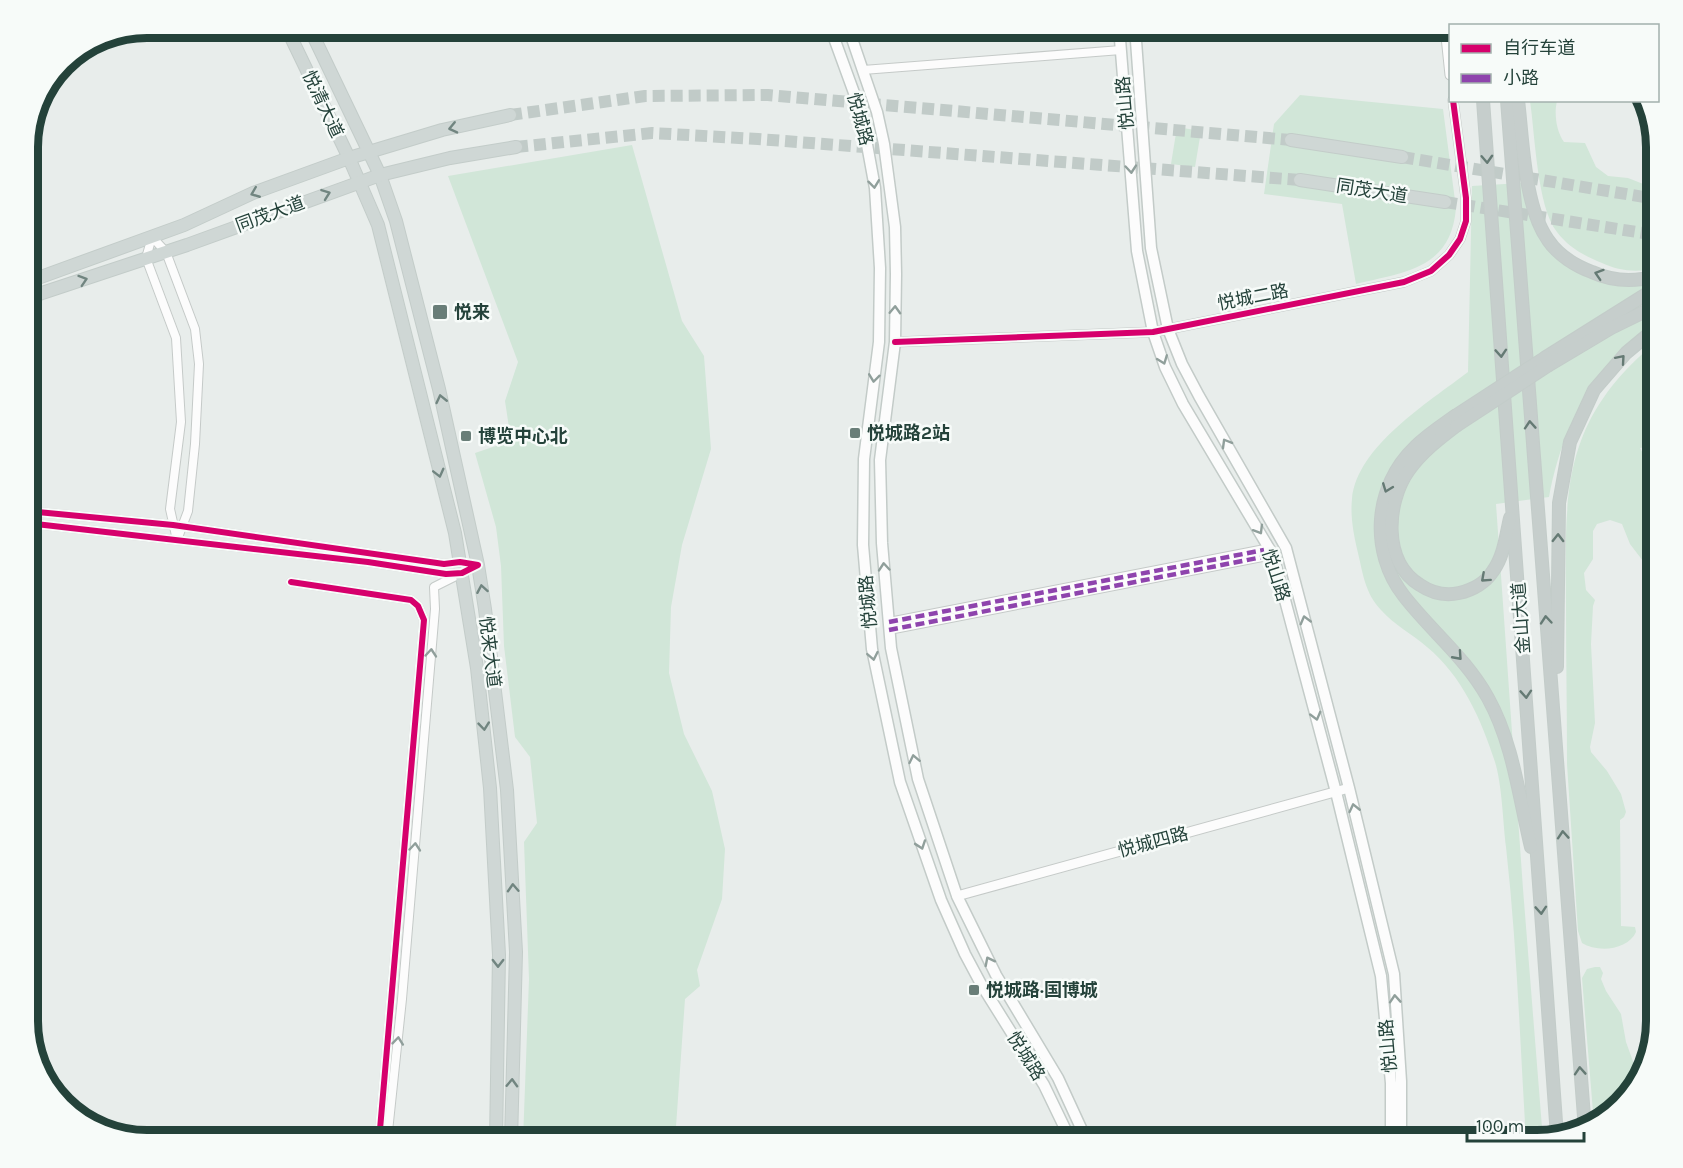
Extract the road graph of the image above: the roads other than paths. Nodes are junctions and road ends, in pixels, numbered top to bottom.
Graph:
1 (291, 38) edge
2 (314, 38) edge
3 (834, 38) edge
4 (852, 38) edge
5 (1120, 38) edge
6 (1136, 38) edge
7 (1447, 38) edge
8 (1121, 50) junction
9 (1449, 63) edge
10 (863, 70) junction
11 (1453, 102) edge
12 (1484, 102) edge
13 (1507, 102) edge
14 (1518, 102) edge
15 (510, 115) tunnel mouth
16 (1291, 140) tunnel mouth
17 (516, 147) tunnel mouth
18 (369, 152) junction
19 (1402, 157) tunnel mouth
20 (349, 158) junction
21 (380, 175) junction
22 (1300, 180) tunnel mouth
23 (359, 181) junction
24 (1444, 202) tunnel mouth
25 (152, 237) junction
26 (166, 252) junction
27 (146, 258) junction
28 (38, 278) edge
29 (1646, 278) edge
30 (38, 294) edge
31 (1646, 295) edge
32 (1646, 311) edge
33 (1168, 329) junction
34 (1153, 332) junction
35 (1646, 336) edge
36 (894, 342) junction
37 (1548, 361) junction
38 (1456, 421) junction
39 (1513, 506) junction
40 (38, 512) edge
41 (38, 524) edge
42 (178, 526) junction
43 (177, 540) junction
44 (1272, 552) junction
45 (478, 565) junction
46 (461, 567) junction
47 (291, 582) dead end
48 (889, 626) junction
49 (1556, 744) junction
50 (1349, 788) junction
51 (1336, 792) junction
52 (1539, 884) junction
53 (957, 896) junction
54 (1584, 1119) edge
55 (1556, 1129) edge
56 (380, 1130) edge
57 (388, 1130) edge
58 (496, 1130) edge
59 (511, 1130) edge
60 (1066, 1130) edge
61 (1082, 1130) edge
62 (1391, 1130) edge
63 (1401, 1130) edge

1 - 20 main road, 悦清大道
2 - 18 main road, 悦清大道
3 -> 60 main road, 悦城路
4 - 10 main road, 悦城路
5 - 8 main road, 悦山路
6 - 33 main road, 悦山路
7 - 9 street
8 - 10 street
8 -> 34 main road, 悦山路
36 -> 10 main road, 悦城路
11 - 33 street, 悦城二路
12 -> 39 highway, 金山大道
49 -> 13 highway, 金山大道
29 -> 14 highway
15 -> 18 main road, 同茂大道
16 - 19 main road
17 - 21 main road, 同茂大道
18 - 20 main road, 同茂大道
18 - 21 main road, 悦清大道
20 - 23 main road, 悦清大道
20 -> 25 main road, 同茂大道
21 - 23 main road, 同茂大道
45 -> 21 main road, 悦来大道
22 - 24 main road, 同茂大道
26 -> 23 main road, 同茂大道
23 -> 46 main road, 悦来大道
25 - 26 street
25 - 27 street
25 - 28 main road, 同茂大道
26 - 27 main road, 同茂大道
26 - 42 street
30 -> 27 main road, 同茂大道
27 - 42 street
31 - 37 highway
32 - 37 highway
33 - 34 street, 悦城二路
50 -> 33 main road, 悦山路
34 - 36 street, 悦城二路
34 -> 44 main road, 悦山路
49 -> 35 highway
48 -> 36 main road, 悦城路
37 - 38 highway, bridge
39 -> 38 highway
38 -> 52 highway
39 -> 52 highway, 金山大道
40 - 42 street
41 - 43 street
42 - 43 street
42 - 46 street
43 - 46 street
44 - 48 street
44 -> 51 main road, 悦山路
45 - 46 street
59 -> 45 main road, 悦来大道
57 -> 46 street
46 -> 58 main road, 悦来大道
47 - 56 street
53 -> 48 main road, 悦城路
54 -> 49 highway, 金山大道
50 - 51 street, 悦城四路
63 -> 50 main road, 悦山路
51 - 53 street, 悦城四路
51 - 62 main road, 悦山路
52 -> 55 highway, 金山大道
61 -> 53 main road, 悦城路

